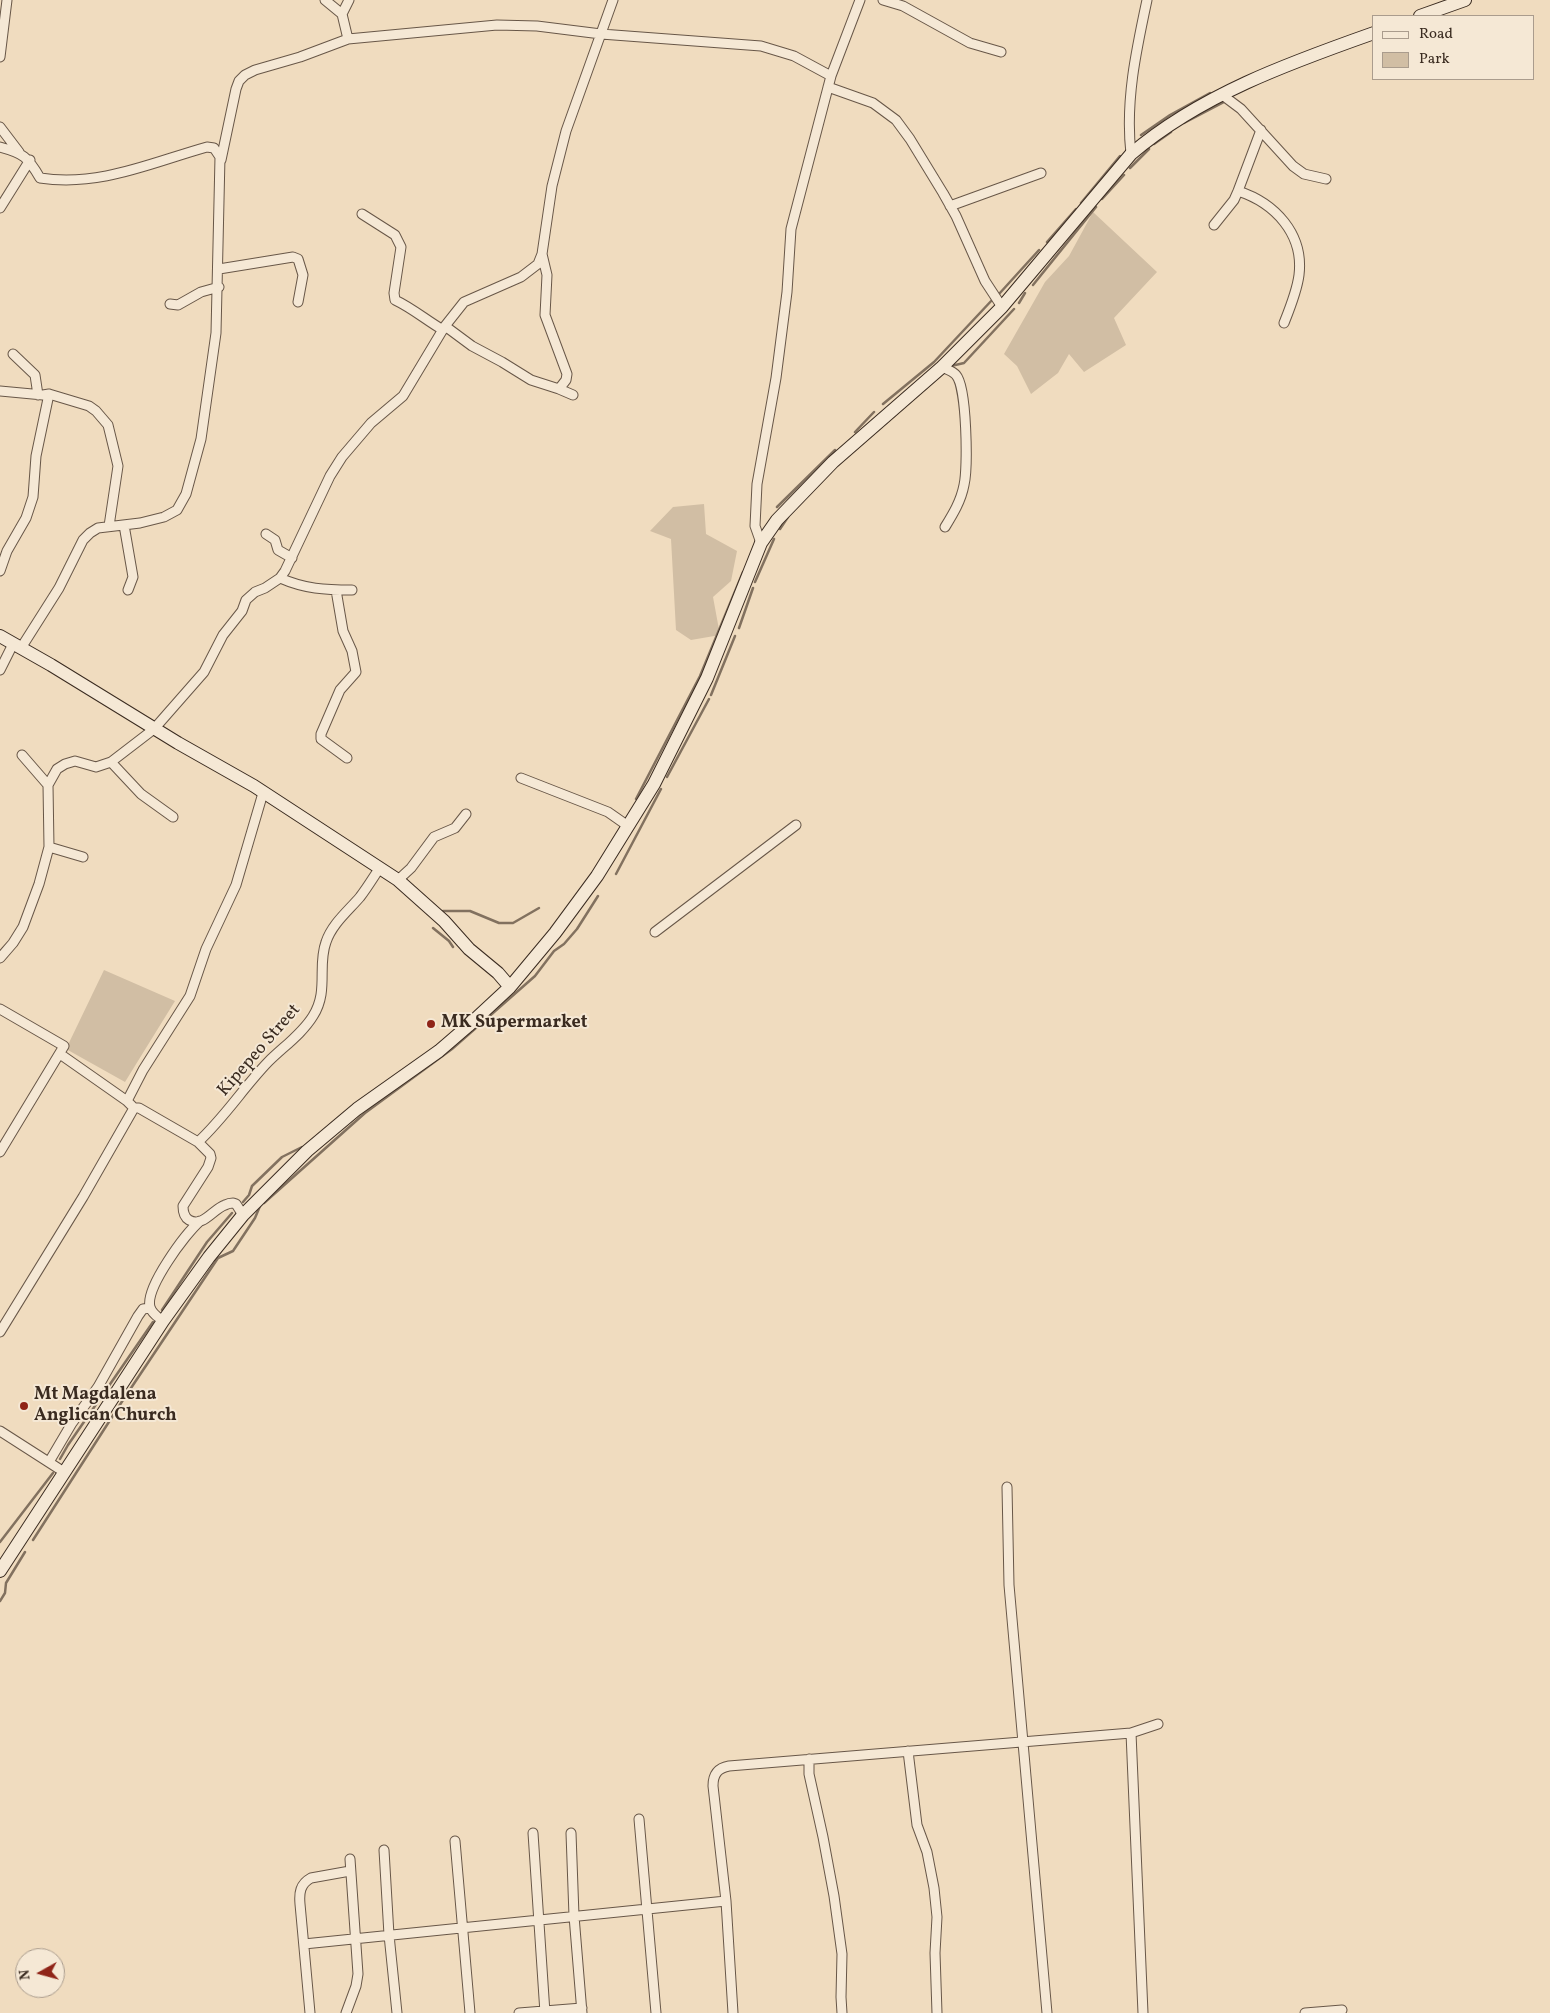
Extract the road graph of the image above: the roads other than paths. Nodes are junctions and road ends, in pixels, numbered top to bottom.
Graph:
1 (7, 0) edge
2 (324, 0) edge
3 (349, 0) edge
4 (613, 0) edge
5 (860, 0) edge
6 (883, 0) edge
7 (1146, 0) edge
8 (1465, 0) edge
9 (342, 14) junction
10 (1423, 15) edge
11 (601, 34) junction
12 (1372, 34) edge
13 (348, 39) junction
14 (1001, 52) dead end
15 (0, 57) edge
16 (831, 76) junction
17 (828, 87) junction
18 (1221, 94) junction
19 (0, 127) edge
20 (1260, 130) junction
21 (0, 147) edge
22 (19, 152) junction
23 (1131, 154) junction
24 (30, 160) junction
25 (220, 160) junction
26 (1041, 173) dead end
27 (1326, 179) dead end
28 (1238, 191) junction
29 (950, 206) junction
30 (0, 208) edge
31 (362, 214) dead end
32 (1214, 225) dead end
33 (542, 254) junction
34 (218, 269) junction
35 (218, 287) junction
36 (298, 302) dead end
37 (170, 304) dead end
38 (1002, 307) junction
39 (1284, 323) dead end
40 (444, 328) junction
41 (13, 354) dead end
42 (942, 367) junction
43 (559, 389) junction
44 (0, 391) edge
45 (50, 394) junction
46 (38, 395) junction
47 (573, 395) dead end
48 (124, 524) junction
49 (109, 526) junction
50 (945, 527) dead end
51 (266, 534) dead end
52 (761, 543) junction
53 (292, 558) junction
54 (0, 571) edge
55 (280, 578) junction
56 (128, 590) dead end
57 (336, 590) junction
58 (352, 590) dead end
59 (0, 636) edge
60 (17, 646) junction
61 (0, 670) edge
62 (154, 729) junction
63 (22, 755) dead end
64 (347, 758) dead end
65 (110, 762) junction
66 (521, 778) dead end
67 (48, 785) junction
68 (263, 793) junction
69 (466, 814) dead end
70 (172, 816) dead end
71 (796, 825) dead end
72 (628, 826) junction
73 (49, 848) junction
74 (83, 857) dead end
75 (379, 868) junction
76 (398, 880) junction
77 (655, 932) dead end
78 (0, 958) edge
79 (510, 987) junction
80 (0, 1009) edge
81 (60, 1054) junction
82 (131, 1104) junction
83 (198, 1142) junction
84 (0, 1152) edge
85 (243, 1215) junction
86 (200, 1221) junction
87 (150, 1308) junction
88 (163, 1321) junction
89 (0, 1332) edge
90 (0, 1431) edge
91 (49, 1462) junction
92 (64, 1472) junction
93 (1007, 1487) dead end
94 (0, 1571) edge
95 (1158, 1724) dead end
96 (1131, 1733) junction
97 (1022, 1742) junction
98 (908, 1751) junction
99 (809, 1759) junction
100 (638, 1820) dead end
101 (533, 1833) dead end
102 (571, 1833) dead end
103 (456, 1841) dead end
104 (384, 1850) dead end
105 (350, 1859) dead end
106 (350, 1871) junction
107 (726, 1901) junction
108 (646, 1908) junction
109 (574, 1916) junction
110 (538, 1919) junction
111 (462, 1928) junction
112 (389, 1935) junction
113 (356, 1938) junction
114 (304, 1944) junction
115 (582, 2010) edge
116 (1342, 2010) dead end
117 (545, 2011) edge
118 (310, 2013) edge
119 (346, 2013) edge
120 (397, 2013) edge
121 (470, 2013) edge
122 (519, 2013) edge
123 (656, 2013) edge
124 (733, 2013) edge
125 (842, 2013) edge
126 (937, 2013) edge
127 (1047, 2013) edge
128 (1143, 2013) edge
129 (1305, 2013) edge

1 - 15 street
2 - 9 street
3 - 9 street
4 - 11 street
5 - 16 street
6 - 14 street
7 - 23 street
8 - 10 main road
9 - 13 street
11 - 13 street
11 - 16 street
11 - 33 street
12 - 18 main road
13 - 25 street
16 - 17 street
17 - 29 street
17 - 52 street
18 - 20 street
18 - 23 main road
19 - 22 street
20 - 27 street
20 - 28 street
21 - 22 street
22 - 24 street
23 - 38 main road
24 - 25 street
24 - 30 street
25 - 34 street
26 - 29 street
28 - 32 street
28 - 39 street
29 - 38 street
31 - 40 street
33 - 40 street
33 - 43 street
34 - 35 street
34 - 36 street
35 - 37 street
35 - 48 street
38 - 42 main road
40 - 43 street
40 - 53 street
41 - 46 street
42 - 50 street
42 - 52 main road
43 - 47 street
44 - 46 street
45 - 46 street
45 - 49 street
45 - 54 street
48 - 49 street
48 - 56 street
49 - 60 street
51 - 53 street
52 - 72 main road
53 - 55 street
55 - 57 street
55 - 62 street
57 - 58 street
57 - 64 street
59 - 60 main road
60 - 61 street
60 - 62 main road
62 - 65 street
62 - 68 main road
63 - 67 street
65 - 67 street
65 - 70 street
66 - 72 street
67 - 73 street
68 - 75 main road
68 - 82 street
69 - 76 street
71 - 77 street
72 - 79 main road
73 - 74 street
73 - 78 street
75 - 76 main road
75 - 83 street, Kipepeo Street
76 - 79 main road
79 - 85 main road
80 - 81 street
81 - 82 street
81 - 84 street
82 - 83 street
82 - 89 street
83 - 86 street
85 - 86 street
85 - 88 main road
86 - 87 street
87 - 88 street
87 - 91 street
88 - 92 main road
90 - 91 street
91 - 92 street
92 - 94 main road
93 - 97 street
95 - 96 street
96 - 97 street
96 - 128 street
97 - 98 street
97 - 127 street
98 - 99 street
98 - 126 street
99 - 107 street
99 - 125 street
100 - 108 street
101 - 110 street
102 - 109 street
103 - 111 street
104 - 112 street
105 - 106 street
106 - 113 street
106 - 114 street
107 - 108 street
107 - 124 street
108 - 109 street
108 - 123 street
109 - 110 street
109 - 115 street
110 - 111 street
110 - 117 street
111 - 112 street
111 - 121 street
112 - 113 street
112 - 120 street
113 - 114 street
113 - 119 street
114 - 118 street
115 - 117 street
116 - 129 street
117 - 122 street

